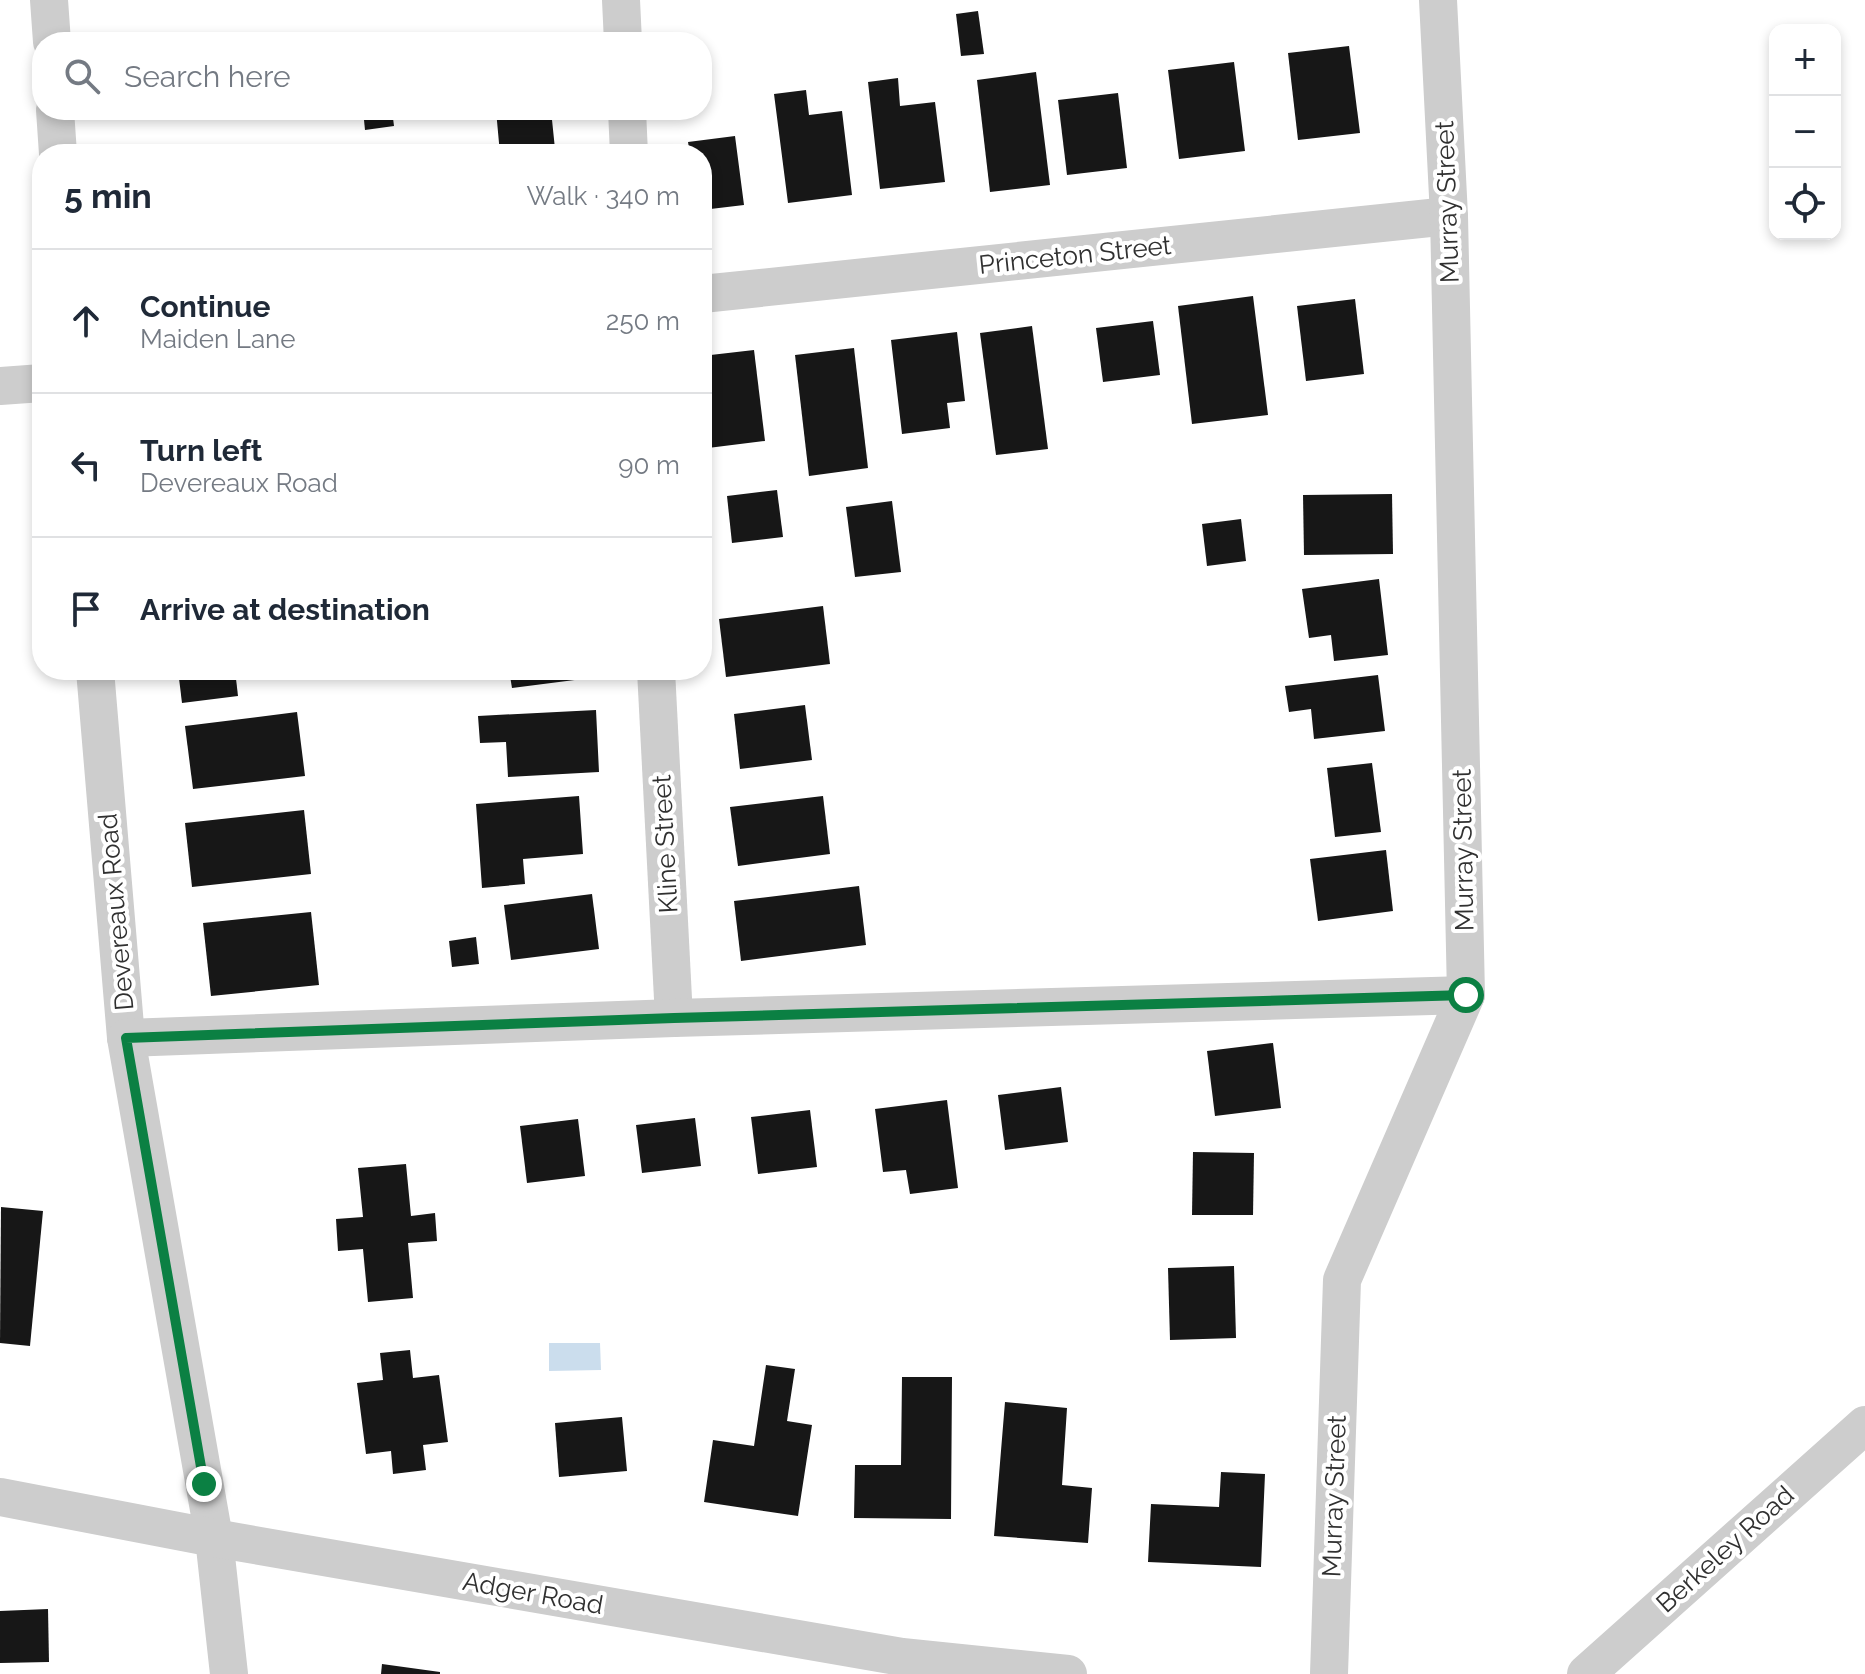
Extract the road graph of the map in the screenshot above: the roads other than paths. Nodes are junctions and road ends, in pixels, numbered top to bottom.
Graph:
1 (49, 0) edge
2 (621, 0) edge
3 (1438, 0) edge
4 (51, 32) edge
5 (623, 32) edge
6 (56, 120) edge
7 (627, 120) edge
8 (57, 144) edge
9 (629, 144) edge
10 (1449, 216) junction
11 (712, 293) edge
12 (32, 384) edge
13 (0, 386) edge
14 (96, 680) edge
15 (657, 680) edge
16 (1466, 995) junction
17 (674, 1018) junction
18 (126, 1038) junction
19 (1865, 1425) edge
20 (0, 1497) edge
21 (214, 1538) junction
22 (903, 1665) edge
23 (229, 1674) edge
24 (1068, 1674) edge
25 (1329, 1674) edge
26 (1586, 1674) edge

1 - 4 street
2 - 5 street
3 - 10 street, Murray Street
6 - 8 street
7 - 9 street
10 - 11 street, Princeton Street
10 - 16 street, Murray Street
12 - 13 street
14 - 18 street, Devereaux Road
15 - 17 street, Kline Street
16 - 17 street
16 - 25 street, Murray Street
17 - 18 street
18 - 21 street, Devereaux Road
19 - 26 street, Berkeley Road
20 - 21 street, Adger Road
21 - 22 street, Adger Road
21 - 23 street, Devereaux Road
22 - 24 street, Adger Road

